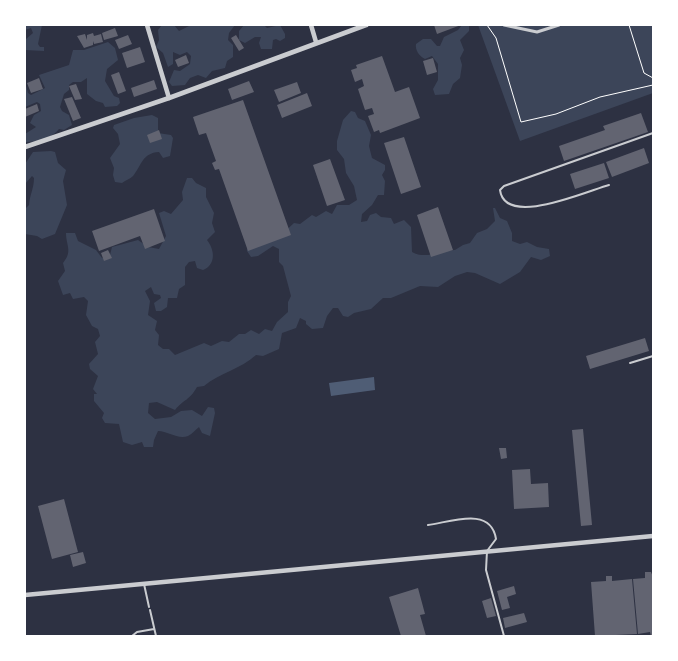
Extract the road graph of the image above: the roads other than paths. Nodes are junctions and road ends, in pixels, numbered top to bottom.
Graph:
1 (147, 25) edge
2 (311, 25) edge
3 (366, 25) edge
4 (504, 25) edge
5 (559, 25) edge
6 (316, 42) junction
7 (169, 98) junction
8 (653, 133) edge
9 (25, 147) edge
10 (609, 185) dead end
11 (653, 356) edge
12 (630, 363) dead end
13 (428, 525) dead end
14 (653, 536) edge
15 (487, 551) junction
16 (144, 584) junction
17 (25, 596) edge
18 (154, 629) junction
19 (132, 636) edge
20 (156, 636) edge
21 (504, 636) edge

1 - 7 street
2 - 6 street
3 - 6 street
4 - 5 street
6 - 7 street
7 - 9 street
8 - 10 lane
11 - 12 lane
13 - 15 lane
14 - 15 street
15 - 16 street
15 - 21 lane
16 - 17 street
16 - 18 lane
18 - 19 lane
18 - 20 lane

